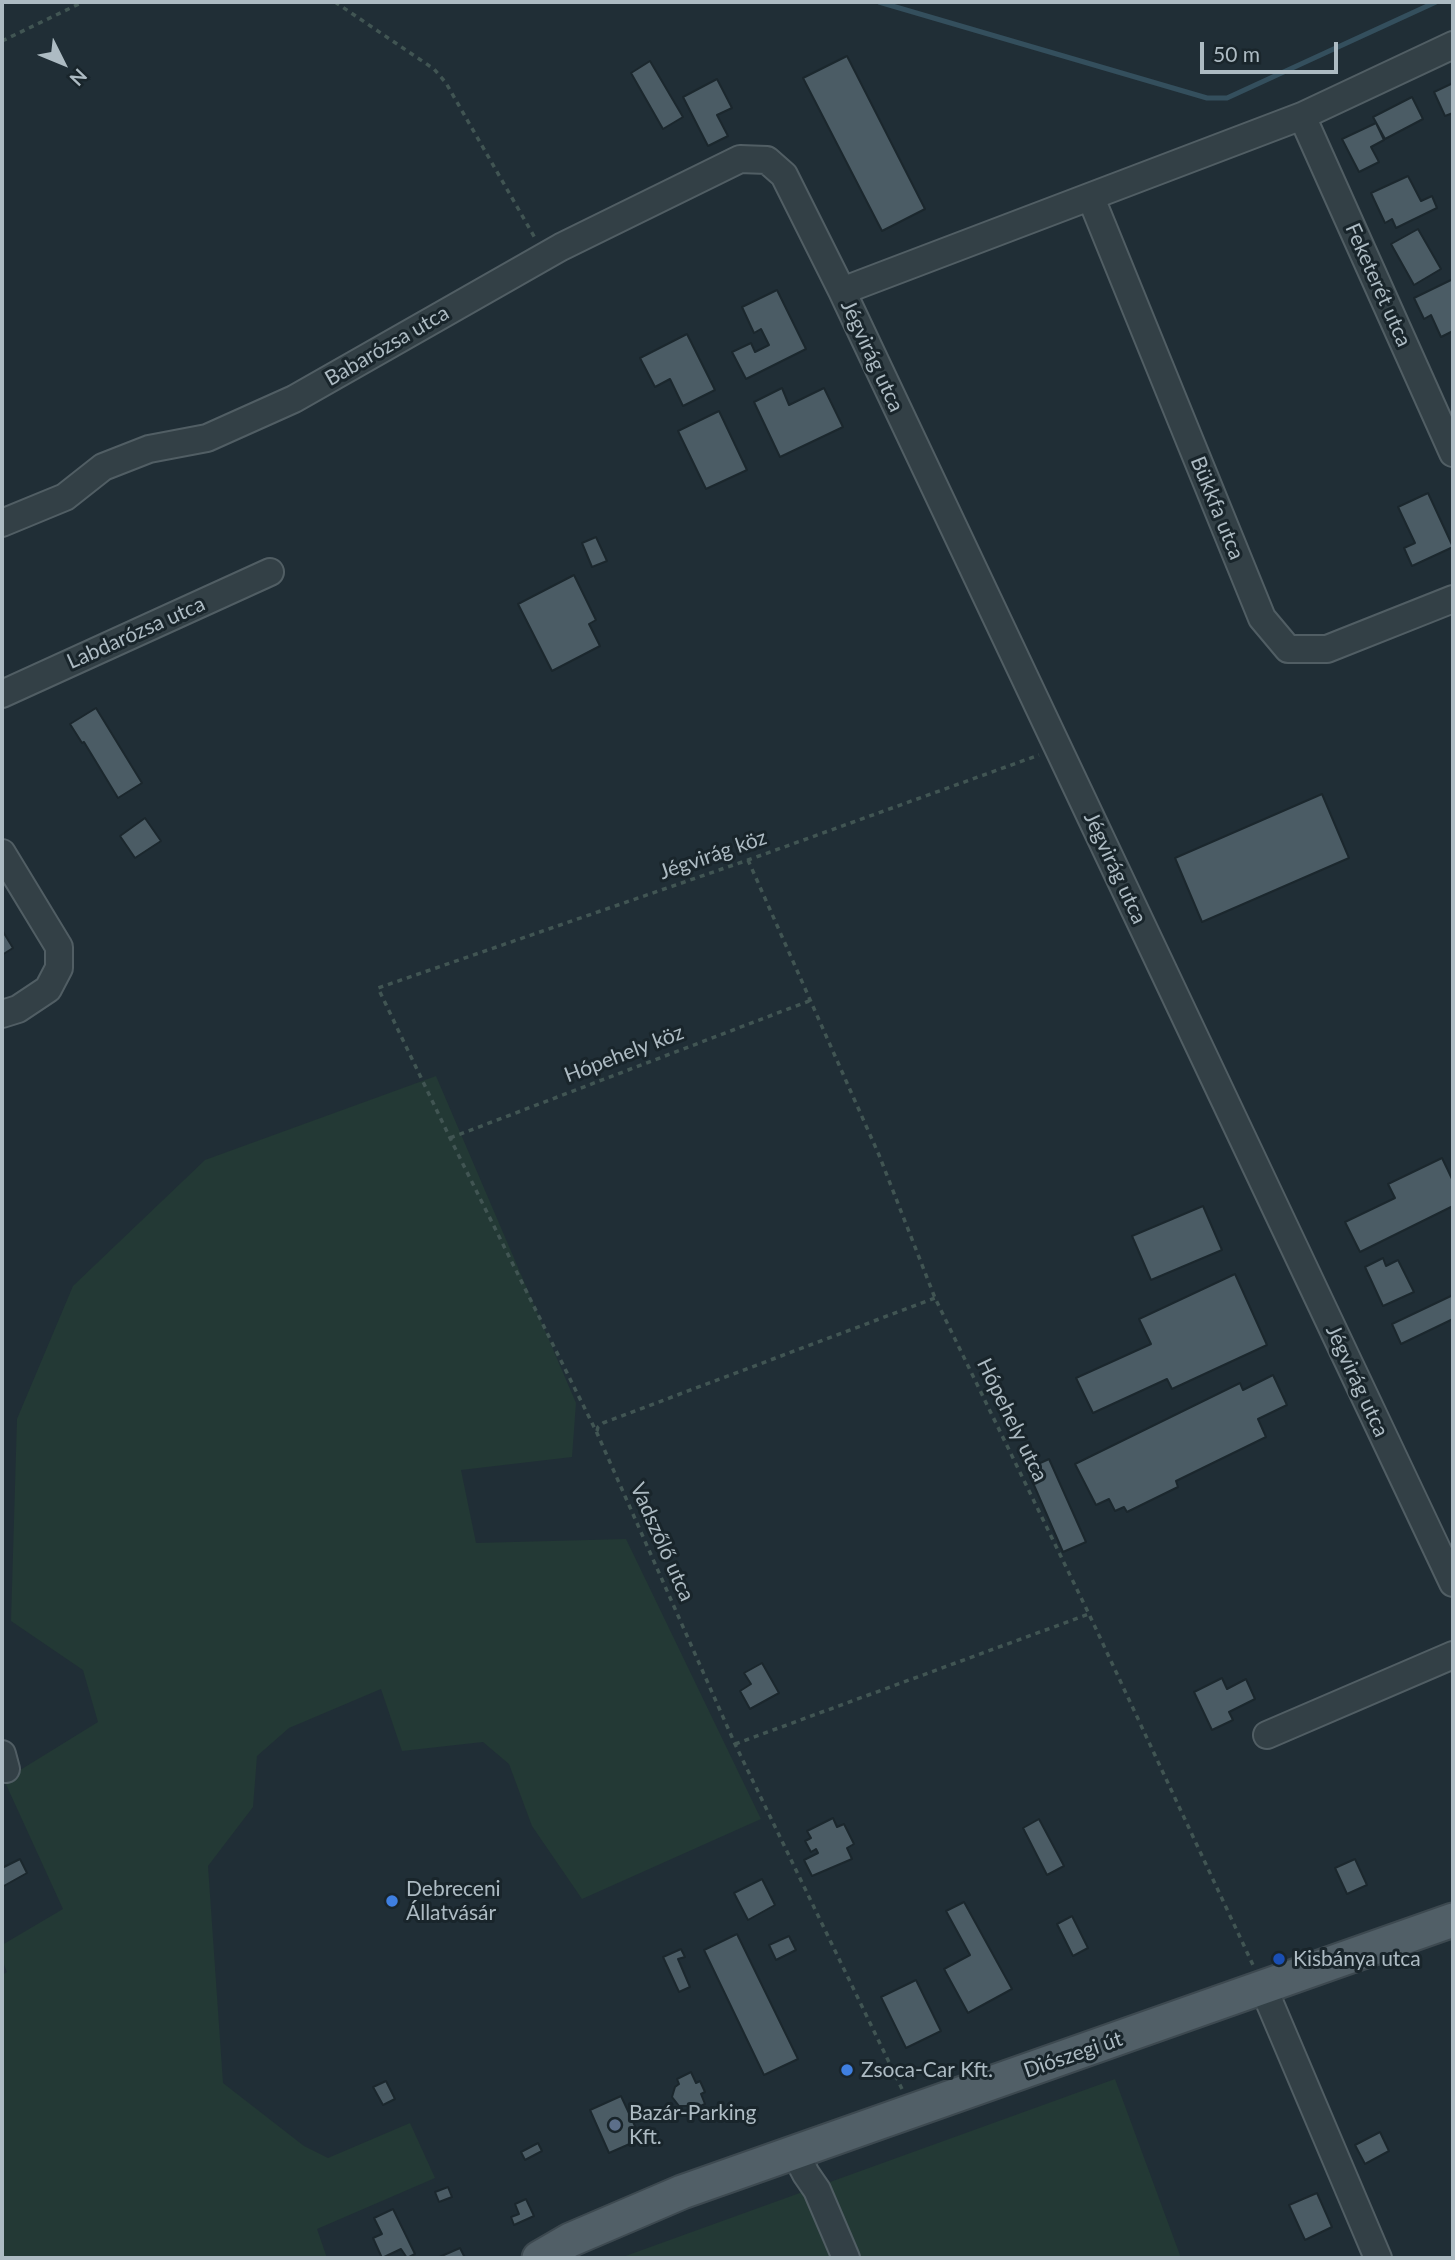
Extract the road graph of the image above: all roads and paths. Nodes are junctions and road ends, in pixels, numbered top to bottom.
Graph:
1 (83, 2) edge
2 (335, 2) edge
3 (2, 41) edge
4 (1453, 45) edge
5 (1302, 117) junction
6 (767, 160) joint
7 (1091, 198) junction
8 (545, 256) junction
9 (842, 291) junction
10 (1453, 453) edge
11 (2, 523) edge
12 (270, 572) dead end
13 (1453, 599) edge
14 (2, 694) edge
15 (1058, 748) junction
16 (2, 853) edge
17 (748, 860) junction
18 (378, 988) joint
19 (809, 1001) junction
20 (2, 1014) edge
21 (450, 1138) junction
22 (935, 1298) junction
23 (597, 1433) junction
24 (1453, 1583) edge
25 (1089, 1614) junction
26 (1453, 1655) edge
27 (1267, 1735) dead end
28 (735, 1744) junction
29 (1453, 1920) edge
30 (1263, 1987) junction
31 (913, 2111) junction
32 (796, 2153) junction
33 (540, 2258) edge
34 (846, 2258) edge
35 (1378, 2258) edge

1 - 3 path
2 - 8 path
4 - 5 street
5 - 7 street
5 - 10 street, Feketerét utca
6 - 8 street, Babarózsa utca
6 - 9 street, Jégvirág utca
7 - 9 street
7 - 13 street, Bükkfa utca
8 - 11 street, Babarózsa utca
9 - 15 street, Jégvirág utca
12 - 14 street, Labdarózsa utca
15 - 17 path, Jégvirág köz
15 - 24 street, Jégvirág utca
16 - 20 street
17 - 18 path, Jégvirág köz
17 - 19 path, Hópehely utca
18 - 21 path, Vadszőlő utca
19 - 21 path, Hópehely köz
19 - 22 path, Hópehely utca
21 - 23 path, Vadszőlő utca
22 - 23 path
22 - 25 path, Hópehely utca
23 - 28 path, Vadszőlő utca
25 - 28 path
25 - 30 path, Hópehely utca
26 - 27 street
28 - 31 path, Vadszőlő utca
29 - 30 main road, Diószegi út
30 - 31 main road, Diószegi út
30 - 35 street
31 - 32 main road, Diószegi út
32 - 33 main road, Diószegi út
32 - 34 street

